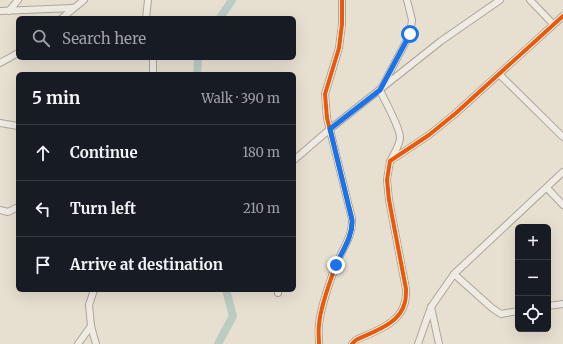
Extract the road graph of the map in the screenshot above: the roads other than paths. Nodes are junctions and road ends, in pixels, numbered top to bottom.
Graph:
1 (18, 0) edge
2 (84, 0) edge
3 (148, 0) edge
4 (342, 0) edge
5 (407, 0) edge
6 (500, 0) edge
7 (530, 0) edge
8 (73, 8) junction
9 (0, 11) edge
10 (9, 11) junction
11 (64, 16) edge
12 (146, 16) edge
13 (563, 16) edge
14 (554, 24) junction
15 (16, 54) edge
16 (153, 60) edge
17 (0, 63) edge
18 (153, 72) edge
19 (500, 75) junction
20 (380, 90) junction
21 (0, 123) edge
22 (16, 126) edge
23 (330, 129) junction
24 (563, 137) edge
25 (296, 158) edge
26 (390, 161) junction
27 (563, 172) edge
28 (547, 188) junction
29 (563, 205) edge
30 (16, 208) edge
31 (0, 210) edge
32 (454, 274) junction
33 (93, 292) edge
34 (563, 304) edge
35 (551, 306) edge
36 (431, 307) junction
37 (515, 312) edge
38 (91, 326) junction
39 (78, 344) edge
40 (96, 344) edge
41 (319, 344) edge
42 (352, 344) edge
43 (418, 344) edge
44 (439, 344) edge

1 - 10 street
2 - 8 street
3 - 12 street
4 - 23 street
5 - 20 street
6 - 20 street
7 - 14 street
8 - 10 street
8 - 11 street
9 - 10 street
13 - 14 street
14 - 19 street
15 - 17 street
16 - 18 street
19 - 24 street
19 - 26 street
20 - 23 street
20 - 26 street
21 - 22 street
23 - 25 street
23 - 41 street
26 - 42 street
27 - 28 street
28 - 29 street
28 - 32 street
30 - 31 street
32 - 36 street
32 - 37 street
33 - 38 street
34 - 35 street
36 - 43 street
36 - 44 street
38 - 39 street
38 - 40 street

